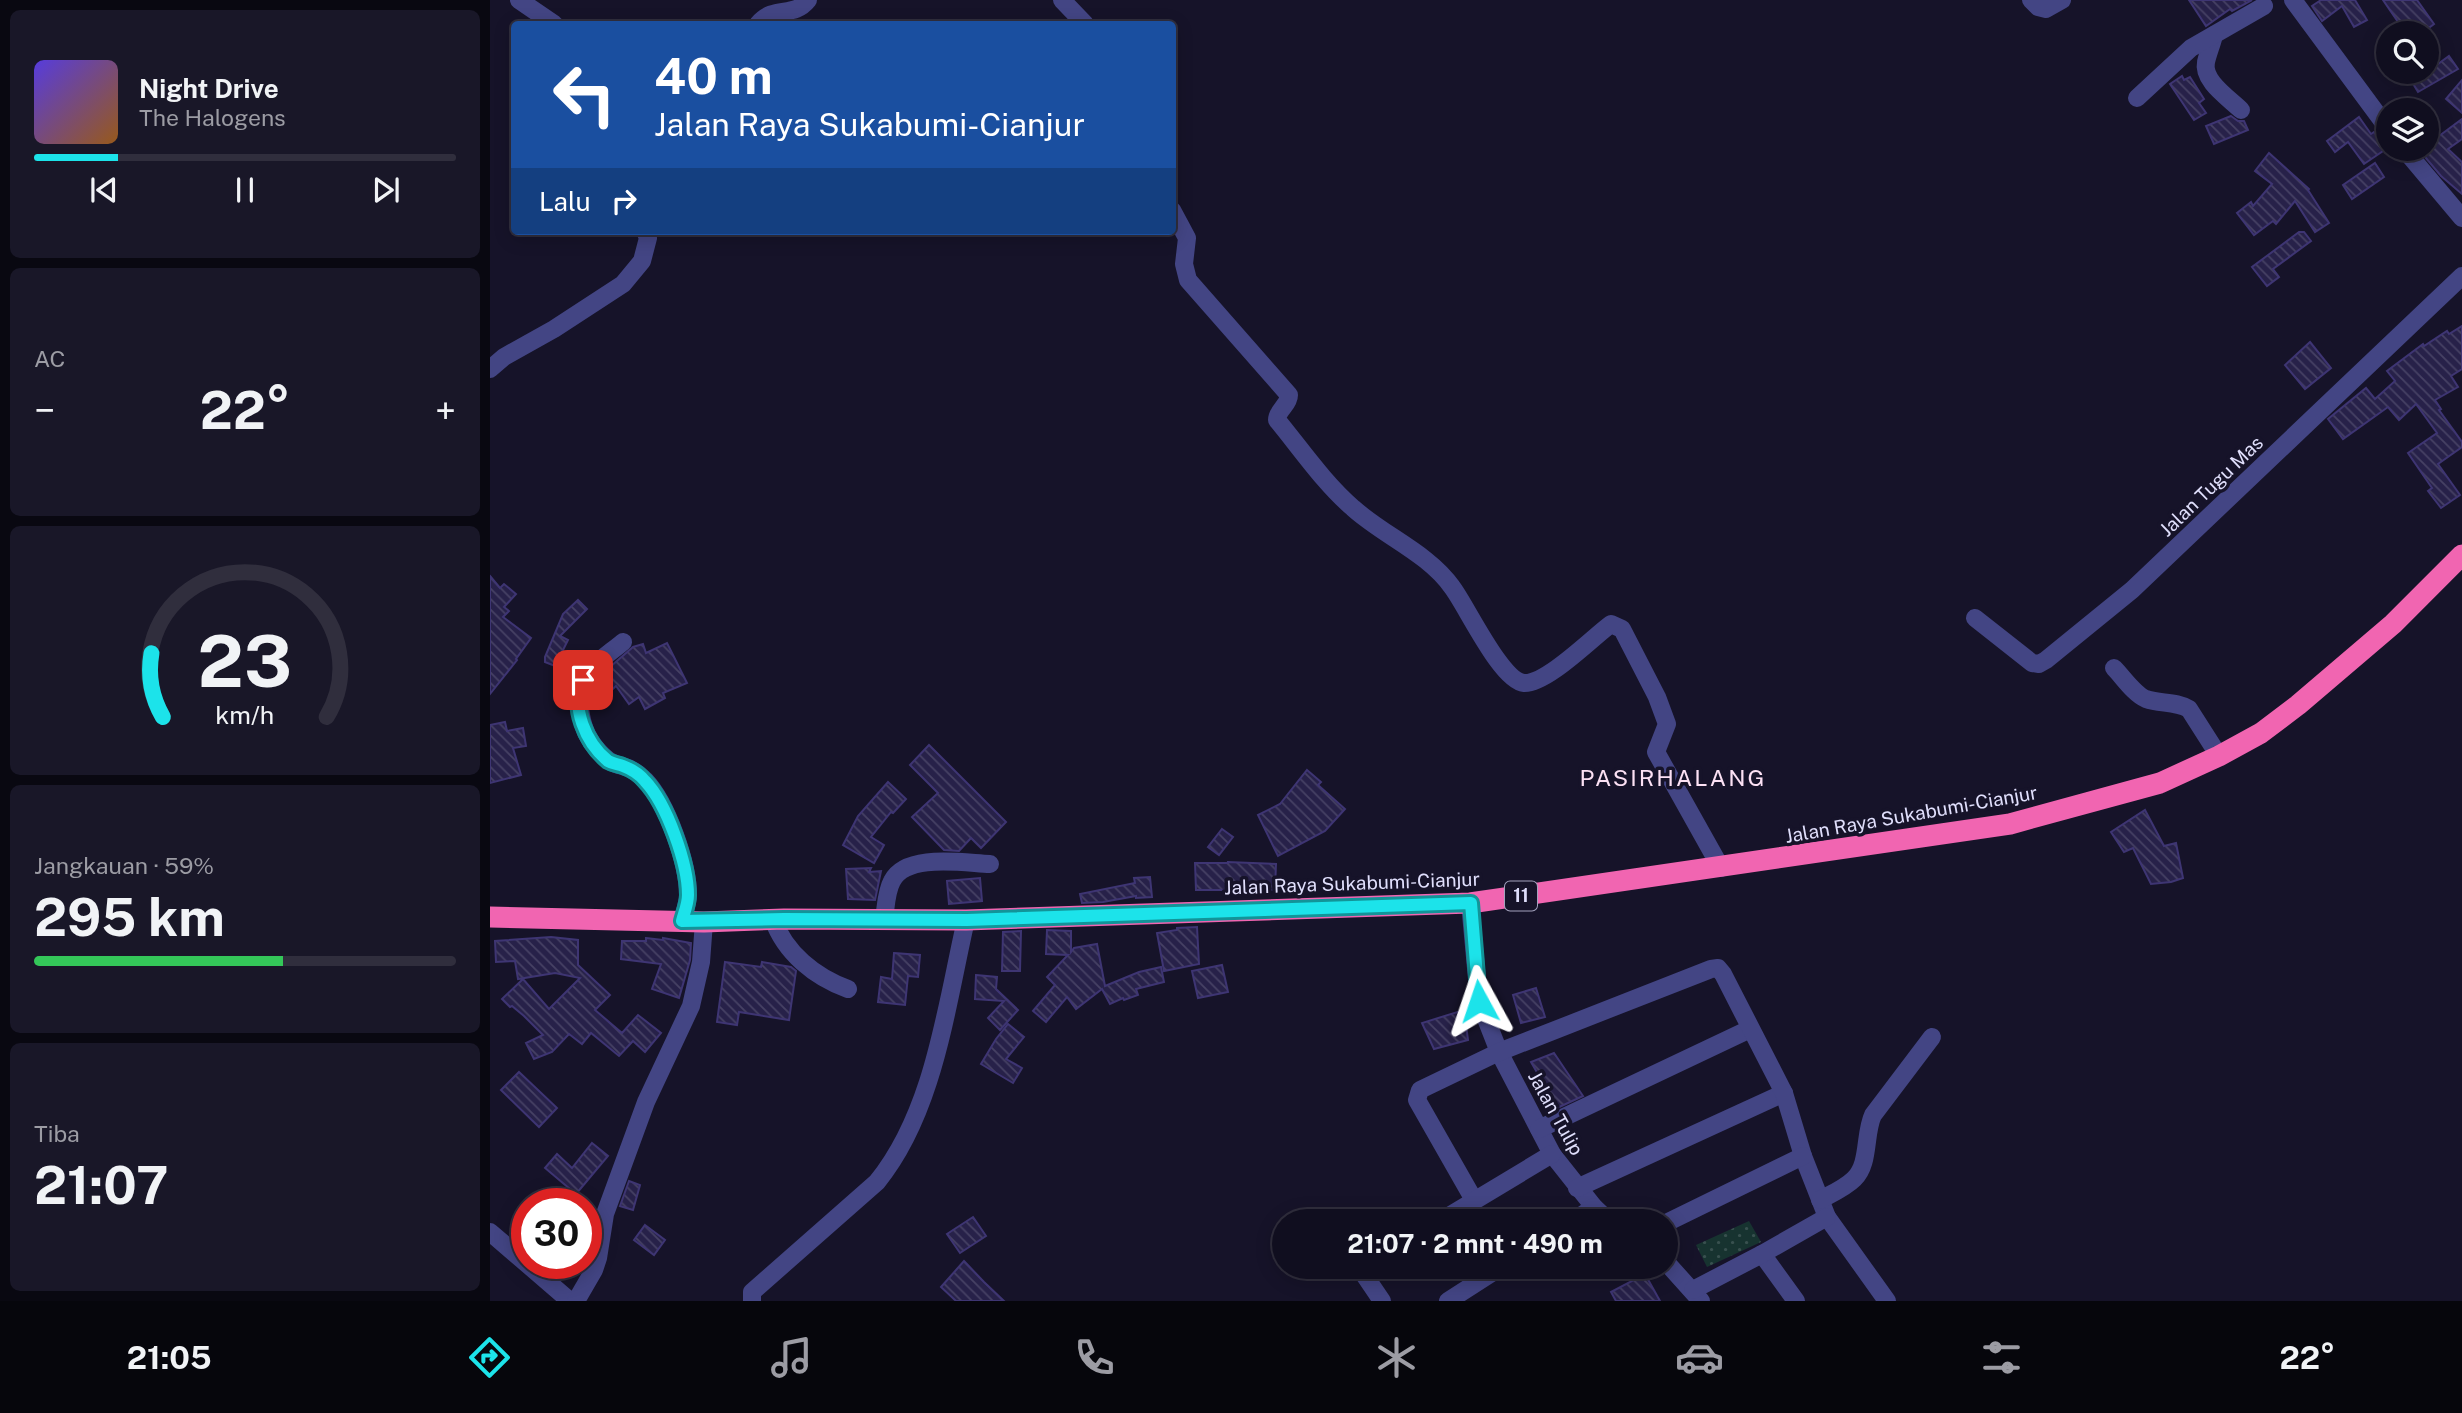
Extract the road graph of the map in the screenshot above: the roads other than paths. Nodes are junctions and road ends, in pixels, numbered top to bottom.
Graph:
1 (519, 0) edge
2 (808, 0) edge
3 (1062, 0) edge
4 (2031, 0) edge
5 (2062, 0) edge
6 (2293, 0) edge
7 (2262, 3) edge
8 (540, 6) edge
9 (775, 6) edge
10 (552, 21) edge
11 (761, 21) edge
12 (1082, 21) edge
13 (2214, 35) junction
14 (2137, 98) dead end
15 (2241, 110) dead end
16 (2376, 112) edge
17 (2414, 161) edge
18 (1176, 217) edge
19 (2462, 218) edge
20 (647, 235) edge
21 (2462, 276) edge
22 (490, 369) edge
23 (2462, 555) edge
24 (1975, 618) dead end
25 (623, 642) dead end
26 (2114, 668) dead end
27 (2219, 756) junction
28 (990, 863) dead end
29 (1721, 868) junction
30 (1471, 903) junction
31 (490, 917) edge
32 (773, 919) junction
33 (884, 919) junction
34 (967, 920) junction
35 (682, 921) junction
36 (705, 922) junction
37 (848, 989) dead end
38 (1750, 1029) junction
39 (1932, 1037) dead end
40 (1499, 1052) junction
41 (1784, 1093) junction
42 (1539, 1129) junction
43 (1552, 1154) junction
44 (1803, 1156) junction
45 (1577, 1188) junction
46 (1474, 1200) junction
47 (1820, 1200) junction
48 (1594, 1207) joint
49 (1460, 1209) edge
50 (1591, 1209) edge
51 (1678, 1217) edge
52 (1827, 1217) junction
53 (490, 1232) edge
54 (1762, 1254) junction
55 (1678, 1275) edge
56 (1367, 1279) edge
57 (1482, 1279) edge
58 (1697, 1295) edge
59 (573, 1301) edge
60 (752, 1301) edge
61 (1382, 1301) edge
62 (1448, 1301) edge
63 (1796, 1301) edge
64 (1887, 1301) edge

1 - 8 street
2 - 9 street
3 - 12 street
4 - 5 street
6 - 7 street
6 - 16 street
7 - 13 street
8 - 10 street
9 - 11 street
13 - 14 street
13 - 15 street
17 - 19 street
18 - 29 street
20 - 22 street
21 - 24 street, Jalan Tugu Mas
23 - 27 highway, Jalan Raya Sukabumi-Cianjur / 11
25 - 35 street
26 - 27 street
27 - 29 highway, Jalan Raya Sukabumi-Cianjur / 11
28 - 33 street
29 - 30 highway, Jalan Raya Sukabumi-Cianjur / 11
30 - 34 highway, Jalan Raya Sukabumi-Cianjur / 11
30 - 40 street, Jalan Tulip
31 - 35 highway, Jalan Raya Sukabumi-Cianjur / 11
32 - 33 highway, Jalan Raya Sukabumi-Cianjur / 11
32 - 36 highway, Jalan Raya Sukabumi-Cianjur / 11
32 - 37 street
33 - 34 highway, Jalan Raya Sukabumi-Cianjur / 11
34 - 60 street
35 - 36 highway, Jalan Raya Sukabumi-Cianjur / 11
36 - 59 street
38 - 40 street
38 - 41 street
38 - 42 street
39 - 47 street
40 - 42 street, Jalan Tulip
40 - 46 street
41 - 44 street
41 - 45 street
42 - 43 street, Jalan Tulip
43 - 45 street, Jalan Tulip
43 - 46 street
44 - 47 street
44 - 51 street
45 - 48 street, Jalan Tulip
46 - 49 street
47 - 52 street
48 - 50 street
52 - 54 street
52 - 64 street
53 - 59 street
54 - 58 street
54 - 63 street
55 - 58 street
56 - 61 street
57 - 62 street

